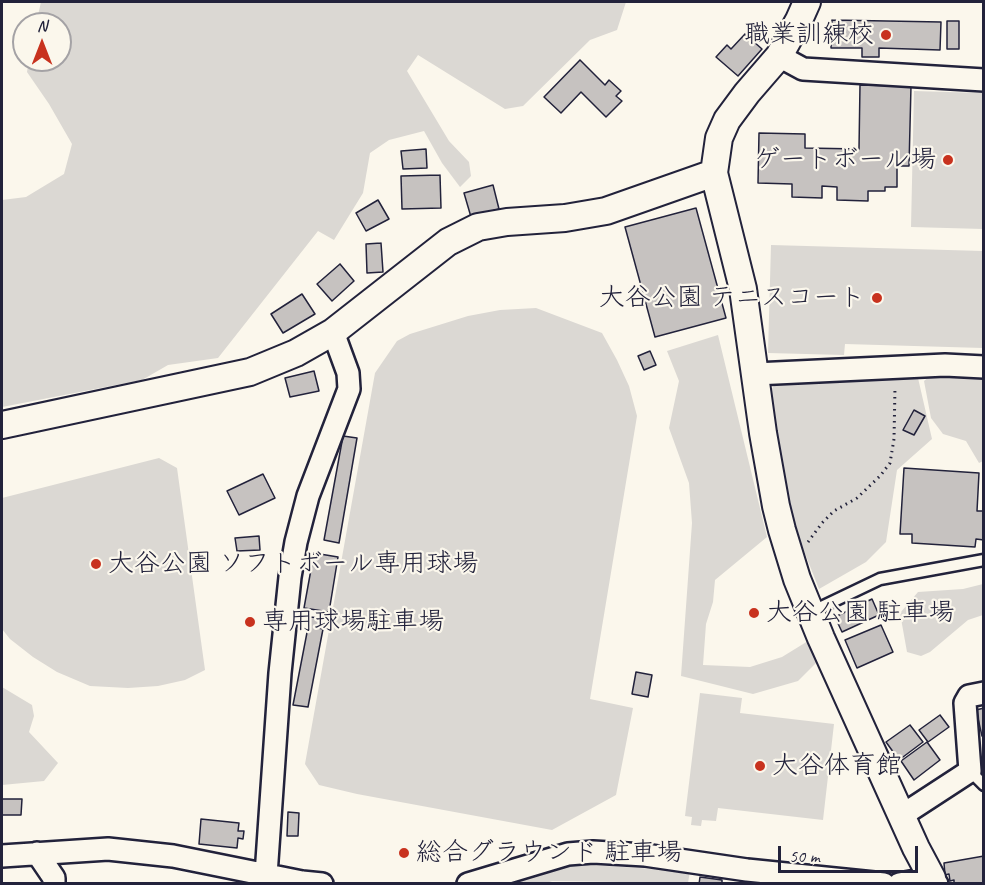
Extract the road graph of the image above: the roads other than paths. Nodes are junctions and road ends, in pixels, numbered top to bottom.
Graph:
1 (807, 2) edge
2 (779, 56) junction
3 (984, 80) edge
4 (714, 173) junction
5 (333, 332) junction
6 (984, 367) edge
7 (755, 374) junction
8 (2, 425) edge
9 (984, 560) edge
10 (811, 612) junction
11 (984, 693) edge
12 (977, 778) edge
13 (901, 816) junction
14 (37, 853) junction
15 (2, 856) edge
16 (266, 875) junction
17 (746, 877) edge
18 (934, 881) edge
19 (54, 884) edge
20 (322, 884) edge
21 (468, 884) edge
22 (884, 884) edge
23 (899, 884) edge

1 - 2 street
2 - 3 street
2 - 4 street
4 - 5 street
4 - 7 street
5 - 8 street
5 - 16 street
6 - 7 street
7 - 10 street
9 - 10 lane
10 - 13 street
11 - 12 street
12 - 13 street
13 - 18 street
14 - 15 street
14 - 16 street
14 - 19 street
16 - 20 street
17 - 21 street
17 - 22 street
18 - 23 street

